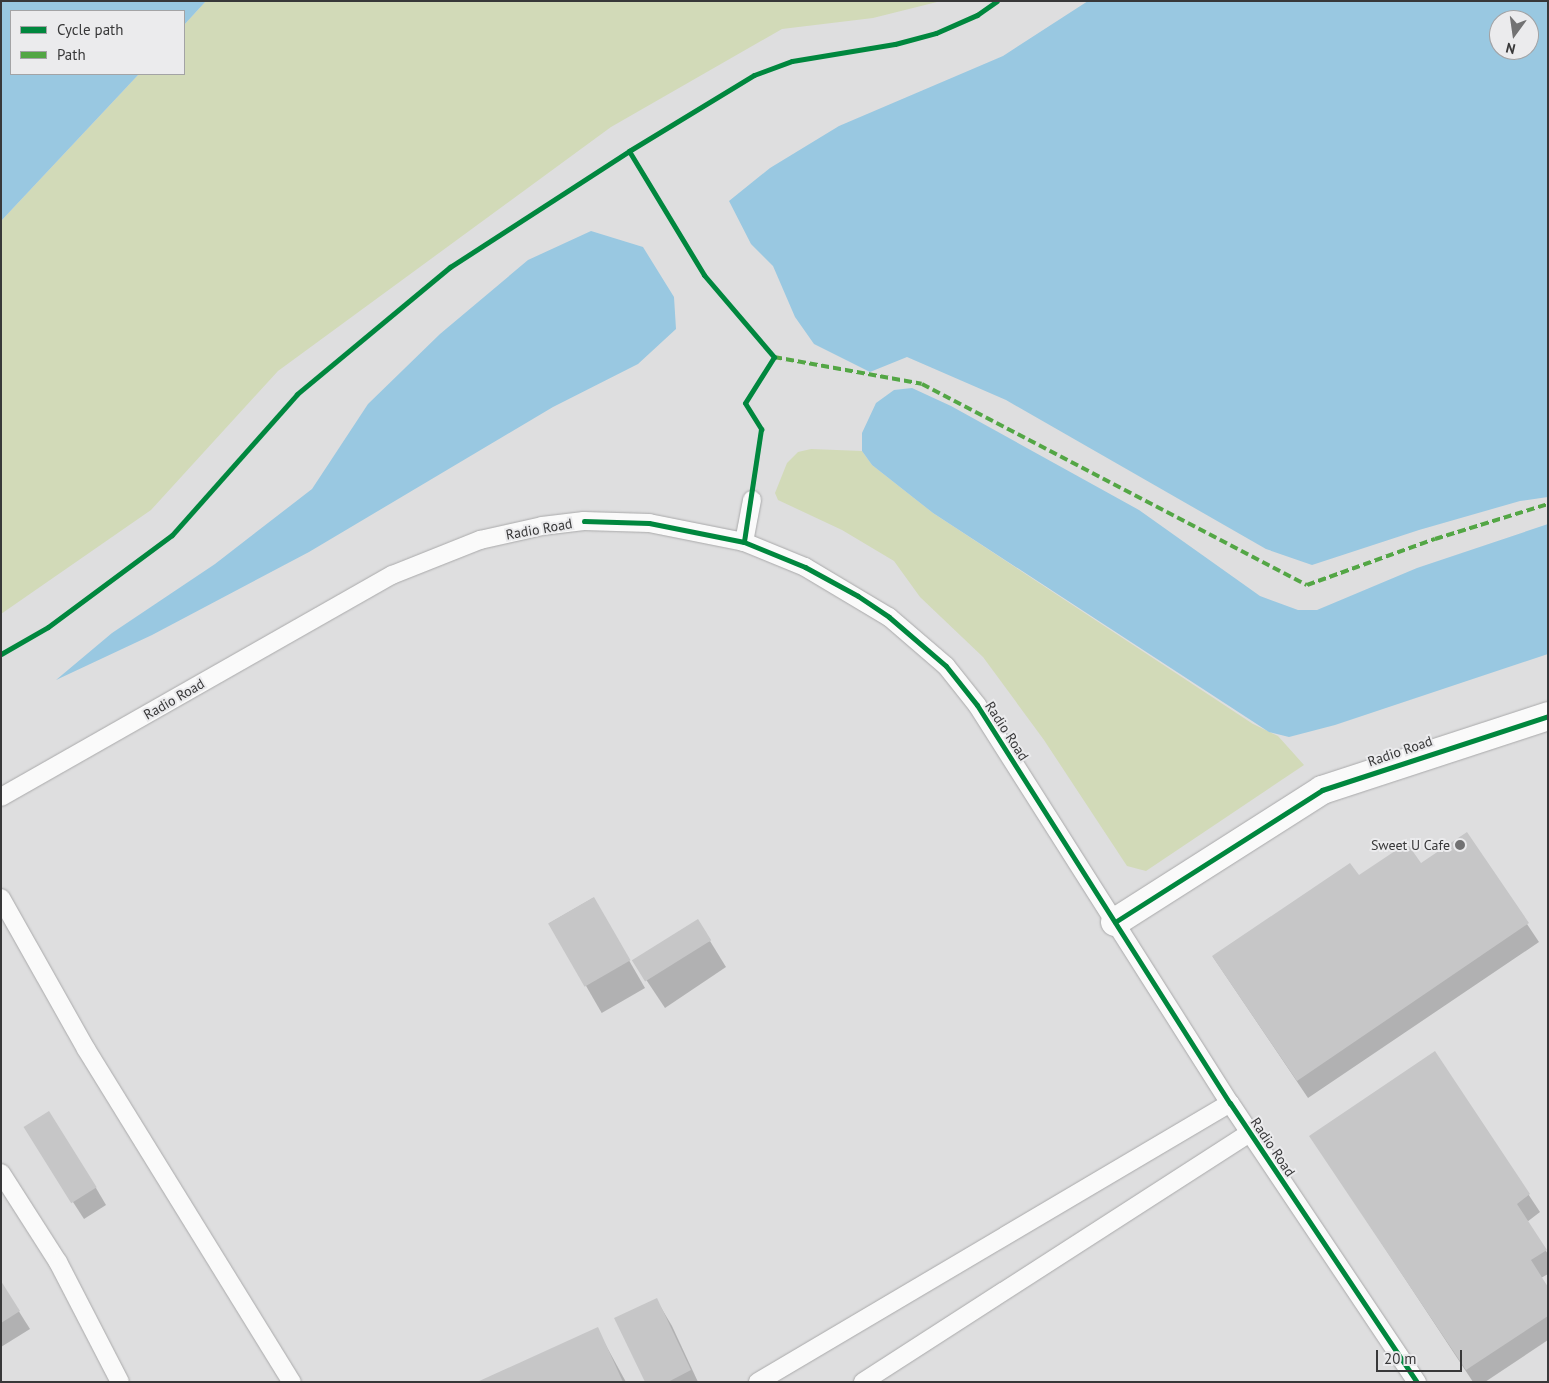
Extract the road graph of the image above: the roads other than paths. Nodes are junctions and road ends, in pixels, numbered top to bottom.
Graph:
1 (752, 500) dead end
2 (744, 542) junction
3 (1548, 716) edge
4 (1, 797) edge
5 (1, 898) edge
6 (1116, 922) junction
7 (1230, 1103) junction
8 (1250, 1133) junction
9 (1, 1173) edge
10 (120, 1382) edge
11 (292, 1382) edge
12 (758, 1382) edge
13 (864, 1382) edge
14 (1417, 1382) edge

1 - 2 lane
2 - 4 lane, Radio Road
2 - 6 lane, Radio Road
3 - 6 street, Radio Road
5 - 11 lane
6 - 7 lane, Radio Road
7 - 8 lane, Radio Road
7 - 12 lane
8 - 13 lane, Radio Road
8 - 14 lane, Radio Road
9 - 10 lane

